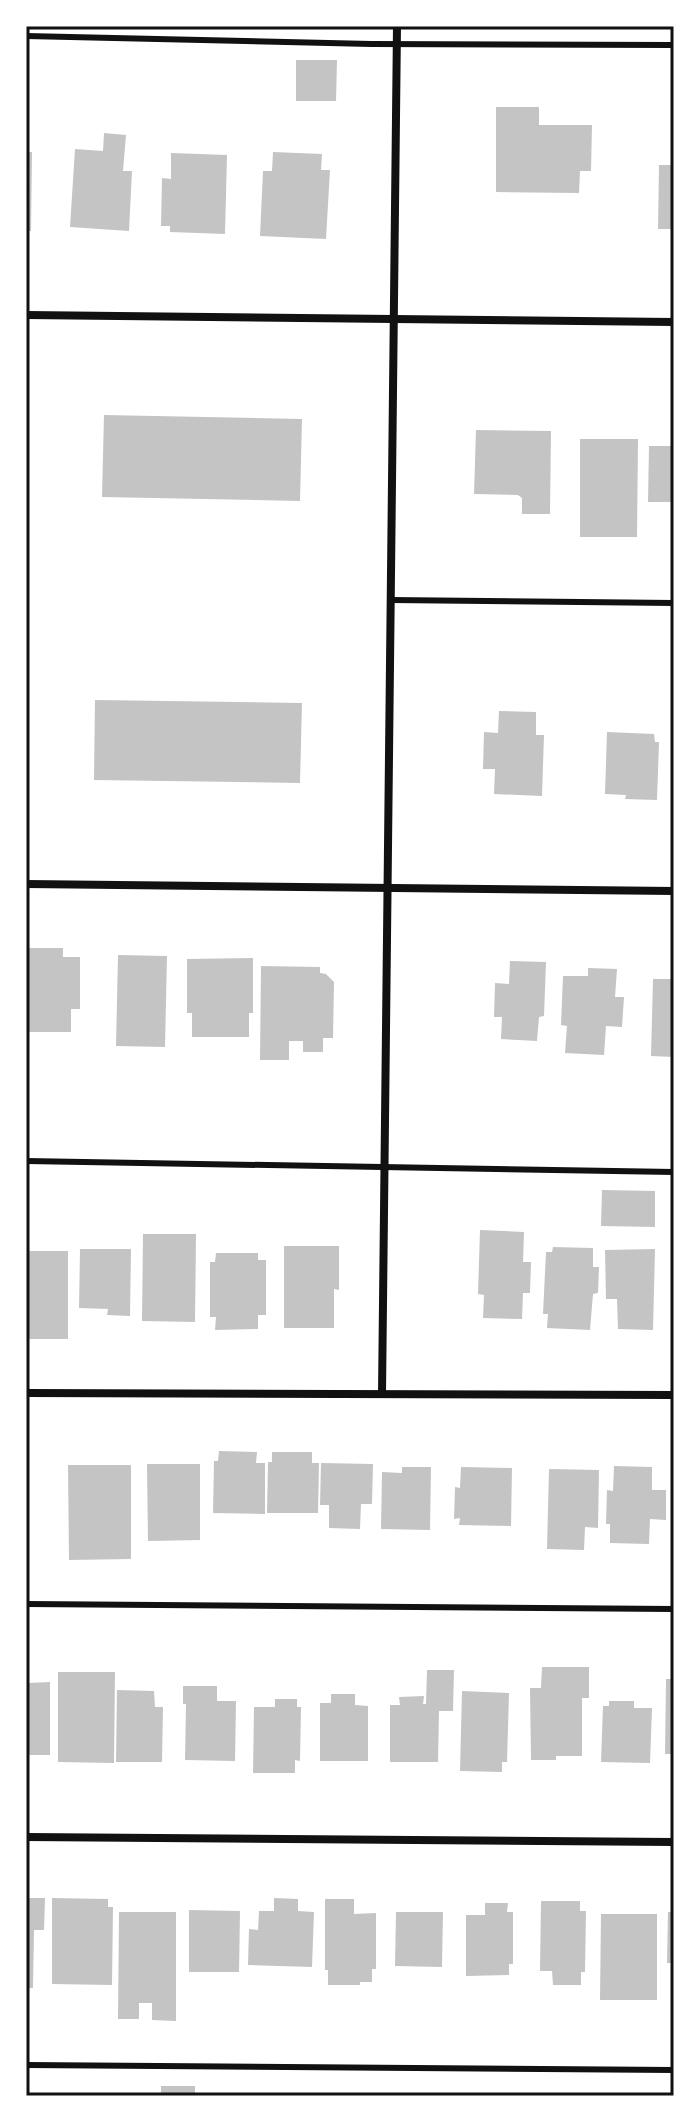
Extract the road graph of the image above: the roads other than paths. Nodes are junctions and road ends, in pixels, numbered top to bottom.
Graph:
1 (397, 26) edge
2 (26, 36) edge
3 (397, 43) junction
4 (674, 45) edge
5 (26, 315) edge
6 (394, 319) junction
7 (674, 322) edge
8 (391, 600) junction
9 (674, 603) edge
10 (26, 884) edge
11 (388, 888) junction
12 (674, 891) edge
13 (26, 1161) edge
14 (385, 1166) junction
15 (674, 1172) edge
16 (26, 1393) edge
17 (382, 1394) junction
18 (674, 1395) edge
19 (26, 1604) edge
20 (674, 1609) edge
21 (26, 1837) edge
22 (674, 1842) edge
23 (26, 2065) edge
24 (674, 2070) edge

1 - 3 street
2 - 3 lane
3 - 4 lane
3 - 6 street
5 - 6 street
6 - 7 street
6 - 8 street
8 - 9 lane
8 - 11 street
10 - 11 street
11 - 12 street
11 - 14 street
13 - 14 lane
14 - 15 lane
14 - 17 street
16 - 17 street
17 - 18 street
19 - 20 lane
21 - 22 street
23 - 24 lane

